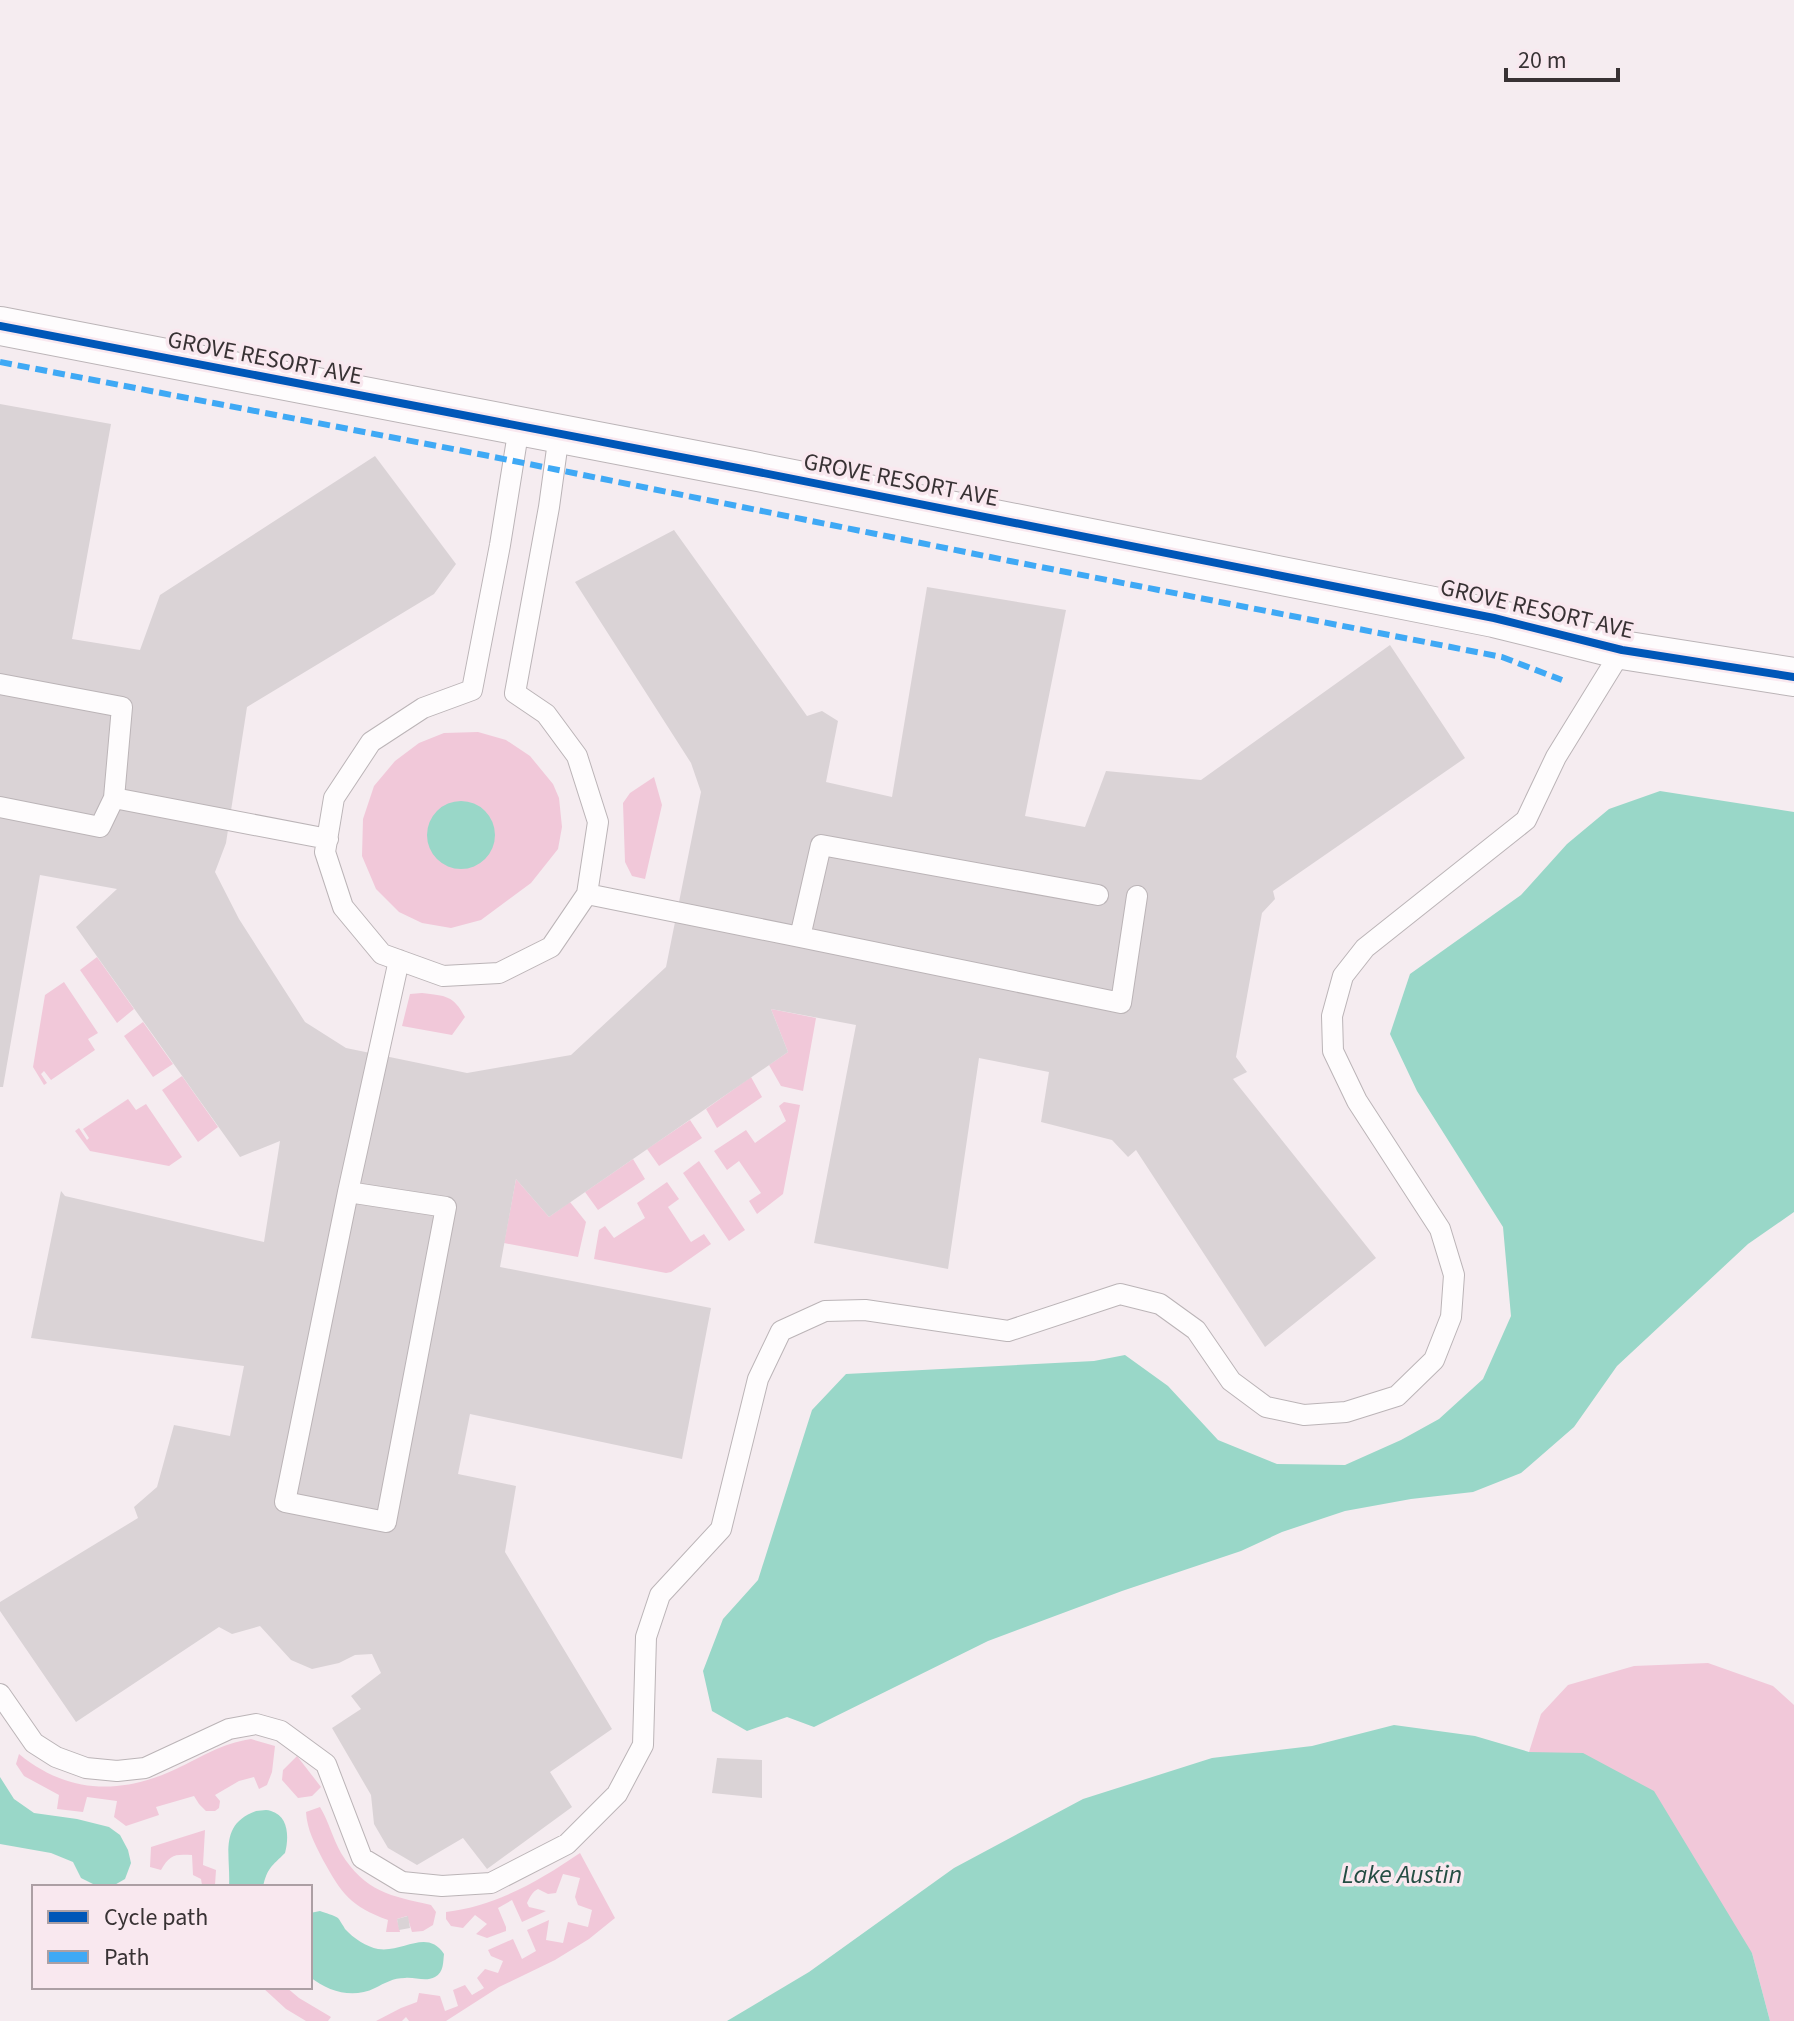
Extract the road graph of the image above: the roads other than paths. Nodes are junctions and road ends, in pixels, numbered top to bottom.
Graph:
1 (0, 326) edge
2 (519, 427) junction
3 (559, 434) junction
4 (1622, 650) junction
5 (1794, 677) edge
6 (0, 684) edge
7 (114, 798) junction
8 (0, 807) edge
9 (328, 839) junction
10 (587, 894) junction
11 (1098, 895) dead end
12 (1137, 896) dead end
13 (800, 937) junction
14 (399, 960) junction
15 (348, 1192) junction
16 (0, 1694) edge

1 - 2 street, GROVE RESORT AVE
2 - 3 street, GROVE RESORT AVE
2 - 9 lane
3 - 4 street, GROVE RESORT AVE
3 - 10 lane
4 - 5 street, GROVE RESORT AVE
4 - 16 lane
6 - 7 lane
7 - 8 lane
7 - 9 lane
9 - 14 lane
10 - 13 lane
10 - 14 lane
11 - 13 lane
12 - 13 lane
14 - 15 lane
15 - 15 lane

